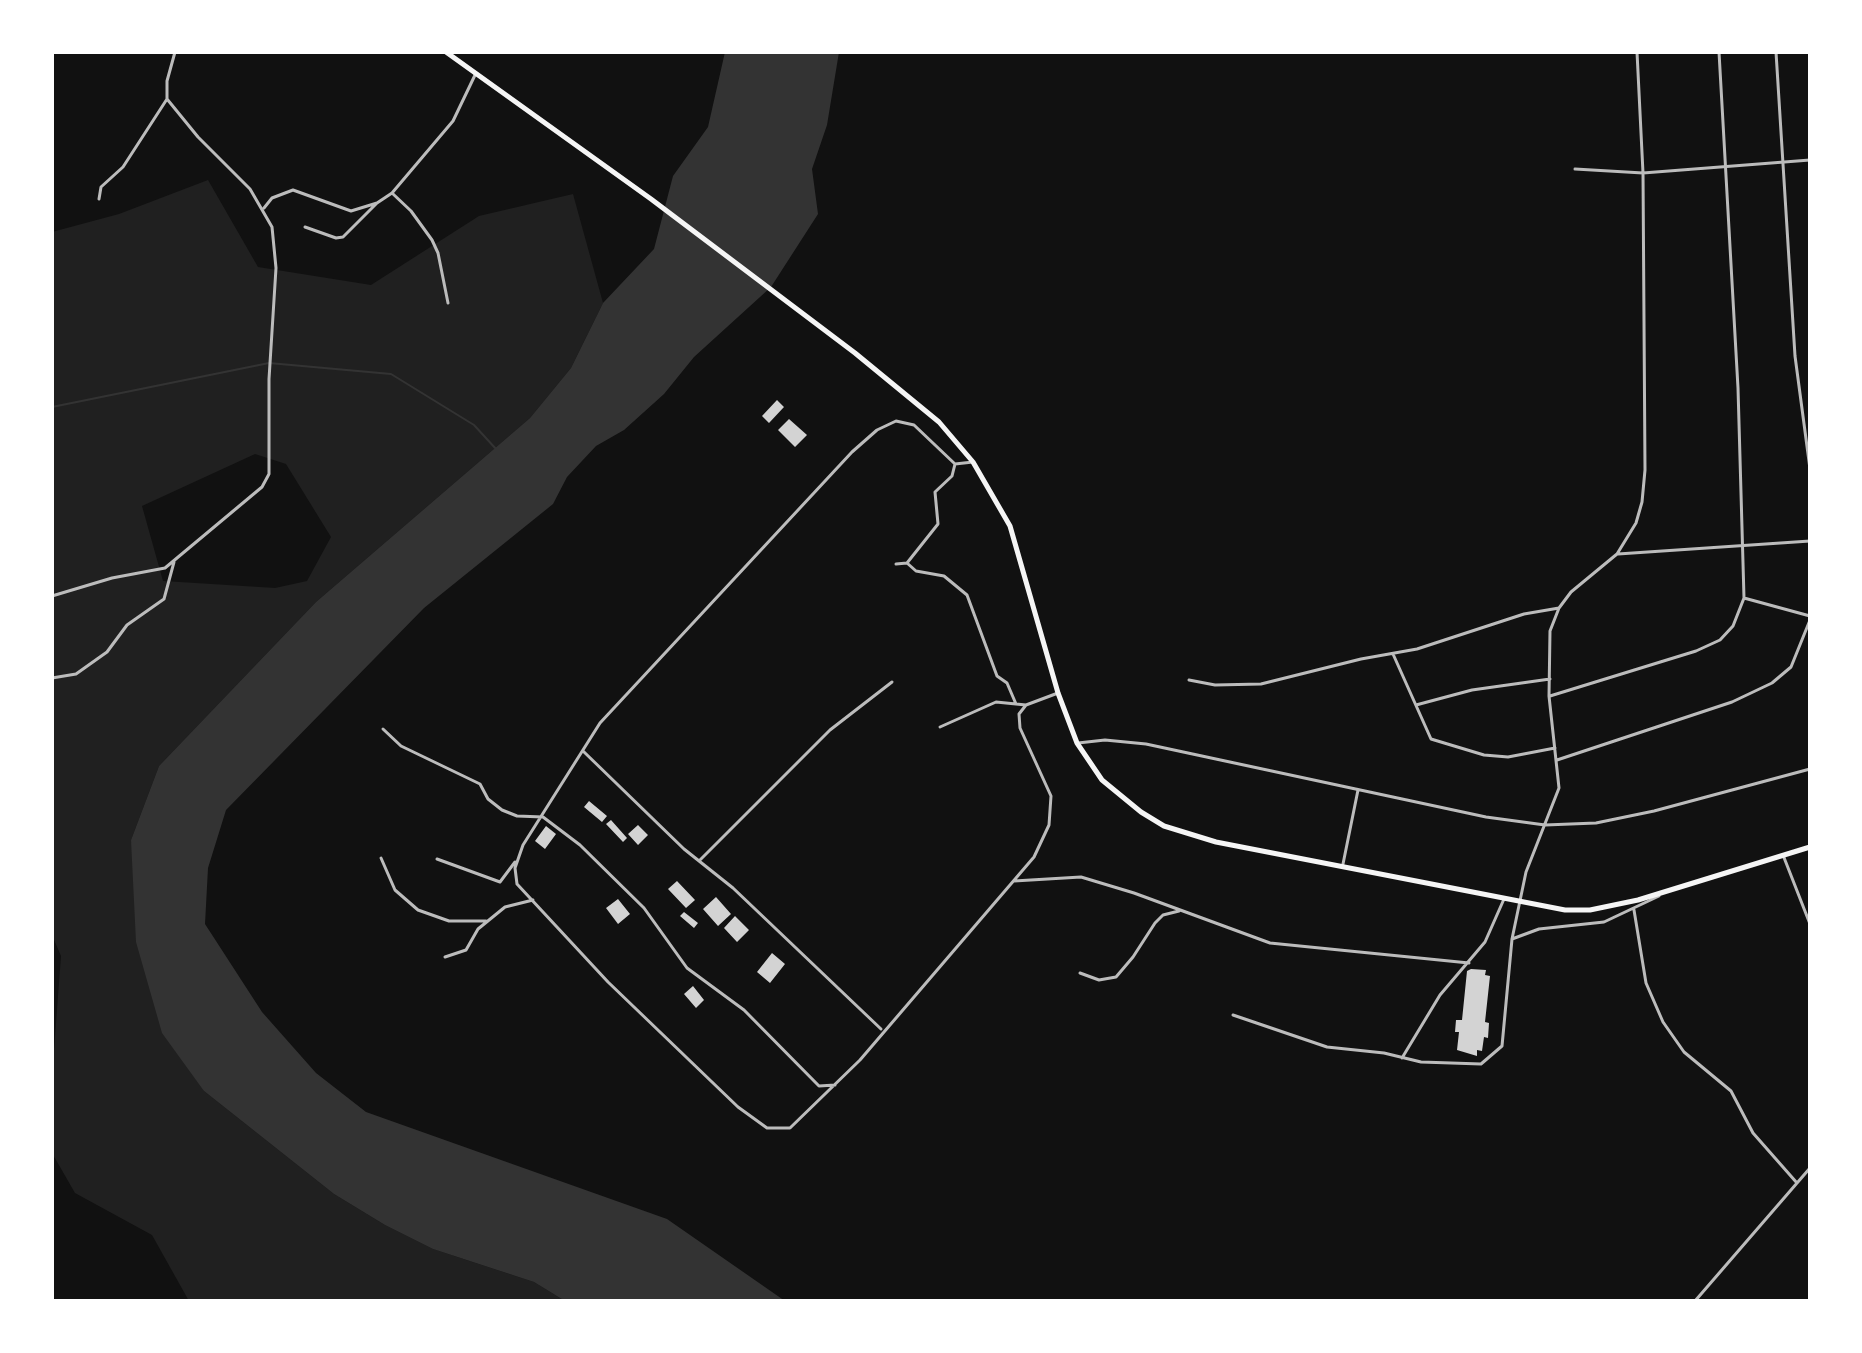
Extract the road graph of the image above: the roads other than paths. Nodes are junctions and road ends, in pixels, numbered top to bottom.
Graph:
1 (175, 52) edge
2 (446, 52) edge
3 (1637, 52) edge
4 (1719, 52) edge
5 (1776, 52) edge
6 (476, 73) junction
7 (167, 99) junction
8 (1810, 160) edge
9 (1782, 161) junction
10 (1725, 166) junction
11 (1575, 169) dead end
12 (1643, 173) junction
13 (392, 193) junction
14 (99, 199) dead end
15 (377, 203) junction
16 (264, 208) junction
17 (305, 227) dead end
18 (448, 303) dead end
19 (973, 462) junction
20 (955, 464) junction
21 (1810, 469) edge
22 (1810, 541) edge
23 (1742, 544) junction
24 (1617, 554) junction
25 (174, 562) junction
26 (907, 563) junction
27 (896, 564) dead end
28 (52, 596) edge
29 (1744, 598) junction
30 (1559, 608) junction
31 (1810, 618) edge
32 (1392, 653) junction
33 (52, 678) edge
34 (1550, 679) junction
35 (1189, 680) dead end
36 (892, 682) dead end
37 (1058, 693) junction
38 (1549, 696) junction
39 (1016, 704) junction
40 (1026, 705) junction
41 (1416, 705) junction
42 (940, 727) dead end
43 (383, 729) dead end
44 (1077, 743) junction
45 (1555, 748) junction
46 (583, 751) junction
47 (1557, 760) junction
48 (1810, 769) edge
49 (1358, 790) junction
50 (543, 817) junction
51 (1545, 825) junction
52 (1810, 847) edge
53 (1783, 855) junction
54 (381, 858) dead end
55 (437, 859) dead end
56 (517, 859) junction
57 (700, 860) junction
58 (1342, 868) junction
59 (1011, 881) junction
60 (1668, 890) junction
61 (1504, 899) junction
62 (533, 900) junction
63 (1521, 902) junction
64 (1634, 910) junction
65 (1179, 911) junction
66 (486, 921) junction
67 (1810, 924) edge
68 (1512, 939) junction
69 (445, 957) dead end
70 (1469, 963) junction
71 (1080, 973) dead end
72 (1233, 1015) dead end
73 (882, 1030) junction
74 (1402, 1058) junction
75 (835, 1085) junction
76 (1810, 1168) edge
77 (1797, 1183) junction
78 (1695, 1301) edge

1 - 7 street
2 - 6 highway
3 - 12 street
4 - 10 street
5 - 9 street
6 - 13 street
6 - 19 highway
7 - 14 street
7 - 16 street
8 - 9 street
9 - 10 street
9 - 21 street
10 - 12 street
10 - 23 street
11 - 12 street
12 - 24 street
13 - 15 street
13 - 18 street
15 - 16 street
15 - 17 street
16 - 25 street
19 - 20 street
19 - 37 highway
20 - 26 street
20 - 46 street
22 - 23 street
23 - 24 street
23 - 29 street
24 - 30 street
25 - 28 street
25 - 33 street
26 - 27 street
26 - 39 street
29 - 31 street
29 - 38 street
30 - 32 street
30 - 34 street
31 - 47 street
32 - 35 street
32 - 41 street
34 - 38 street
34 - 41 street
36 - 57 street
37 - 40 street
37 - 44 highway
38 - 45 street
39 - 40 street
39 - 42 street
40 - 59 street
41 - 45 street
43 - 50 street
44 - 49 street
44 - 58 highway
45 - 47 street
46 - 50 street
46 - 57 street
47 - 51 street
48 - 51 street
49 - 51 street
49 - 58 street
50 - 56 street
50 - 75 street
51 - 63 street
52 - 53 highway
53 - 60 highway
53 - 67 street
54 - 66 street
55 - 56 street
56 - 62 street
57 - 73 street
58 - 61 highway
59 - 65 street
59 - 73 street
60 - 63 highway
60 - 64 street
61 - 63 highway
61 - 70 street
62 - 66 street
62 - 75 street
63 - 68 street
64 - 68 street
64 - 77 street
65 - 70 street
65 - 71 street
66 - 69 street
68 - 74 street
70 - 74 street
72 - 74 street
73 - 75 street
76 - 77 street
77 - 78 street

